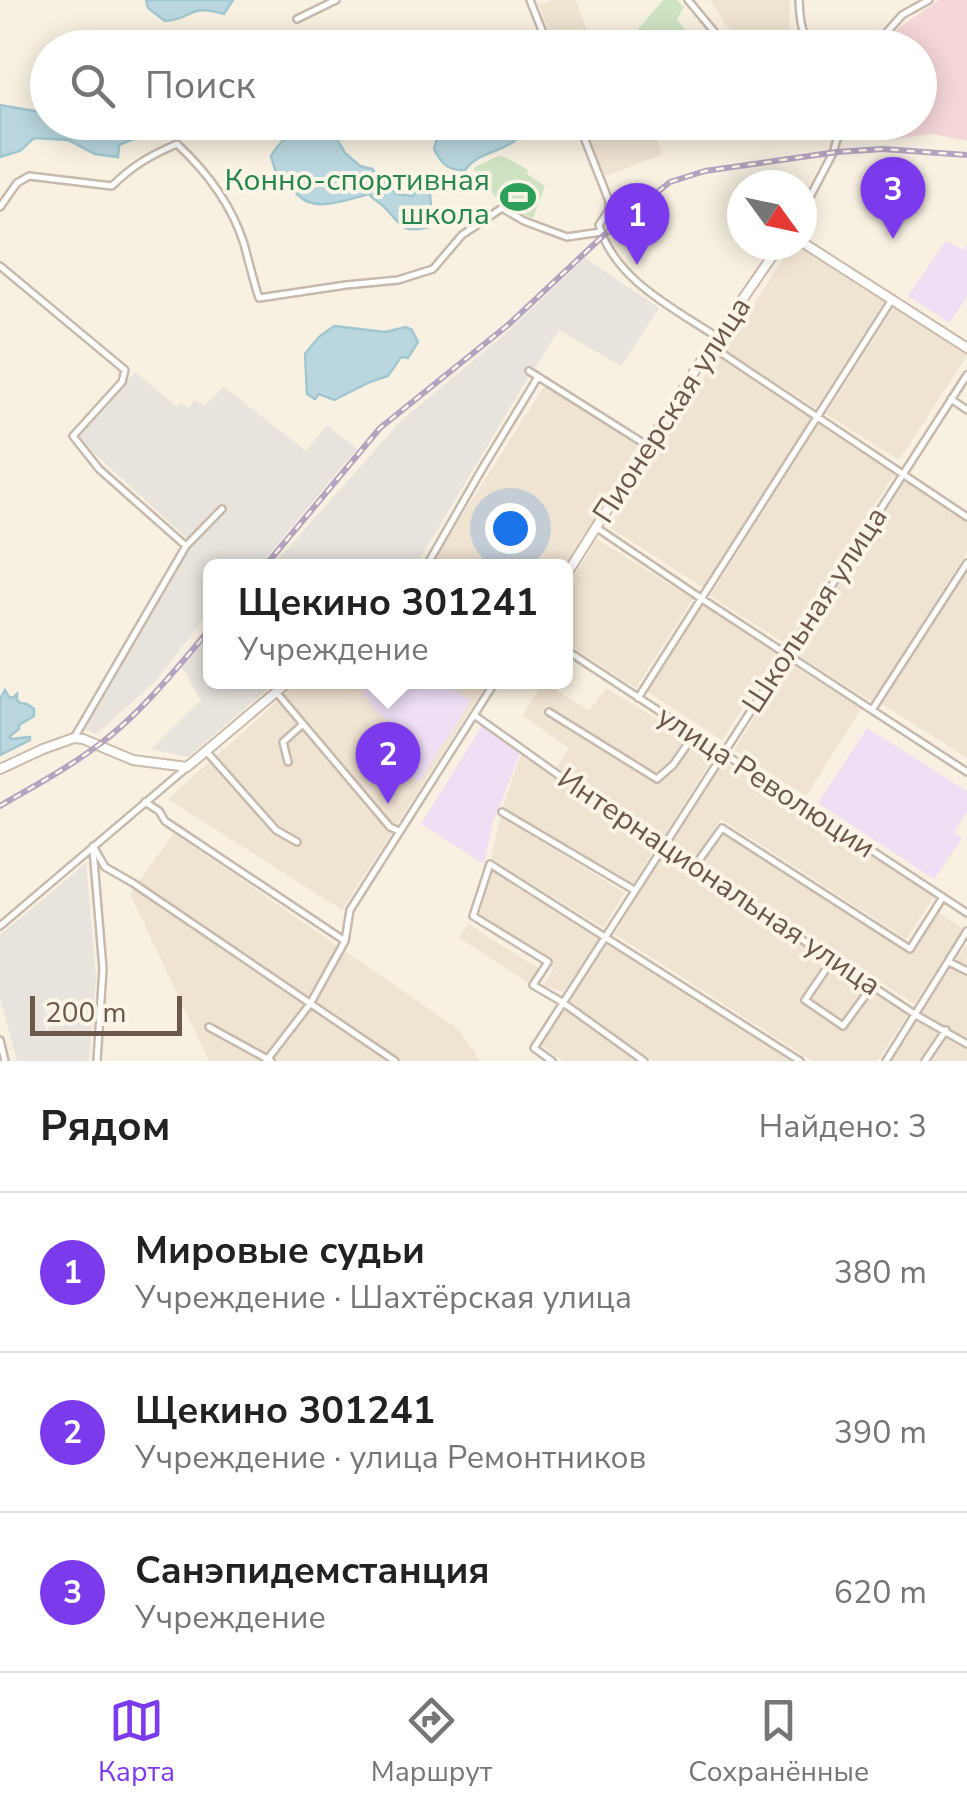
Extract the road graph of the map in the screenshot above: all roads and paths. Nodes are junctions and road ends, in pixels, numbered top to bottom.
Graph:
1 (336, 0) edge
2 (530, 0) edge
3 (688, 0) edge
4 (799, 0) edge
5 (929, 0) edge
6 (297, 19) dead end
7 (542, 30) edge
8 (713, 30) edge
9 (802, 30) edge
10 (889, 30) edge
11 (585, 140) edge
12 (837, 140) edge
13 (817, 183) edge
14 (0, 207) edge
15 (602, 234) junction
16 (817, 251) edge
17 (770, 260) edge
18 (0, 266) edge
19 (893, 299) junction
20 (717, 337) junction
21 (711, 348) junction
22 (967, 348) edge
23 (529, 371) dead end
24 (967, 375) edge
25 (538, 377) junction
26 (951, 399) junction
27 (967, 410) edge
28 (818, 418) junction
29 (648, 446) junction
30 (903, 474) junction
31 (222, 508) dead end
32 (967, 517) edge
33 (597, 528) junction
34 (186, 546) junction
35 (431, 559) edge
36 (967, 563) edge
37 (573, 564) edge
38 (702, 599) junction
39 (786, 654) junction
40 (573, 655) edge
41 (280, 689) edge
42 (491, 689) edge
43 (276, 692) junction
44 (638, 698) junction
45 (872, 710) junction
46 (549, 712) dead end
47 (474, 715) junction
48 (304, 724) junction
49 (694, 735) junction
50 (74, 738) junction
51 (206, 750) junction
52 (722, 754) junction
53 (288, 762) dead end
54 (187, 767) junction
55 (0, 769) edge
56 (967, 772) edge
57 (145, 802) junction
58 (502, 812) dead end
59 (399, 831) junction
60 (297, 842) dead end
61 (93, 846) junction
62 (662, 848) junction
63 (692, 870) junction
64 (634, 890) junction
65 (943, 897) junction
66 (967, 913) edge
67 (0, 926) edge
68 (967, 931) edge
69 (606, 936) junction
70 (345, 941) junction
71 (833, 958) junction
72 (950, 962) junction
73 (967, 971) edge
74 (873, 985) junction
75 (562, 1002) junction
76 (310, 1004) junction
77 (916, 1014) junction
78 (210, 1027) dead end
79 (946, 1030) junction
80 (0, 1040) edge
81 (967, 1044) edge
82 (268, 1060) edge
83 (6, 1061) edge
84 (97, 1061) edge
85 (395, 1061) edge
86 (552, 1061) edge
87 (644, 1061) edge
88 (800, 1061) edge
89 (886, 1061) edge
90 (925, 1061) edge

1 - 6 street
2 - 7 street
3 - 8 street
4 - 9 street
5 - 10 street
11 - 15 street
12 - 13 street
14 - 15 street
15 - 20 street
16 - 19 street
17 - 20 street, Пионерская улица
18 - 34 street
19 - 22 street
19 - 28 street
20 - 21 street, Пионерская улица
21 - 28 street
21 - 29 street, Пионерская улица
23 - 25 street
24 - 26 street, Школьная улица
25 - 29 street
25 - 35 street
26 - 27 street
26 - 30 street, Школьная улица
28 - 30 street
28 - 38 street
29 - 33 street, Пионерская улица
30 - 32 street
30 - 39 street, Школьная улица
31 - 34 street
33 - 37 street, Пионерская улица
33 - 38 street
34 - 50 street
36 - 45 street
38 - 39 street
38 - 44 street
39 - 45 street
39 - 52 street, Школьная улица
40 - 44 street, улица Революции
41 - 43 street
42 - 47 street
43 - 48 street
43 - 51 street
44 - 49 street, улица Революции
45 - 56 street
46 - 49 street
47 - 59 street
47 - 62 street, Интернациональная улица
48 - 53 street
48 - 59 street
49 - 52 street, улица Революции
50 - 54 street
50 - 55 street
51 - 54 street
51 - 60 street
52 - 62 street, Школьная улица
52 - 65 street, улица Революции
54 - 57 street
57 - 61 street
57 - 70 street
58 - 64 street
59 - 70 street
61 - 67 street
61 - 76 street
61 - 84 street
62 - 63 street, Интернациональная улица
62 - 64 street, Школьная улица
63 - 65 street
63 - 71 street, Интернациональная улица
64 - 69 street, Школьная улица
65 - 66 street, улица Революции
68 - 72 street
69 - 75 street, Школьная улица
69 - 75 street
69 - 88 street
70 - 76 street
71 - 74 street, Интернациональная улица
71 - 74 street
72 - 73 street
72 - 77 street
74 - 77 street, Интернациональная улица
75 - 86 street, Школьная улица
75 - 87 street
76 - 82 street
76 - 85 street
77 - 79 street, Интернациональная улица
77 - 89 street
78 - 82 street
79 - 81 street, Интернациональная улица
79 - 90 street
80 - 83 street

